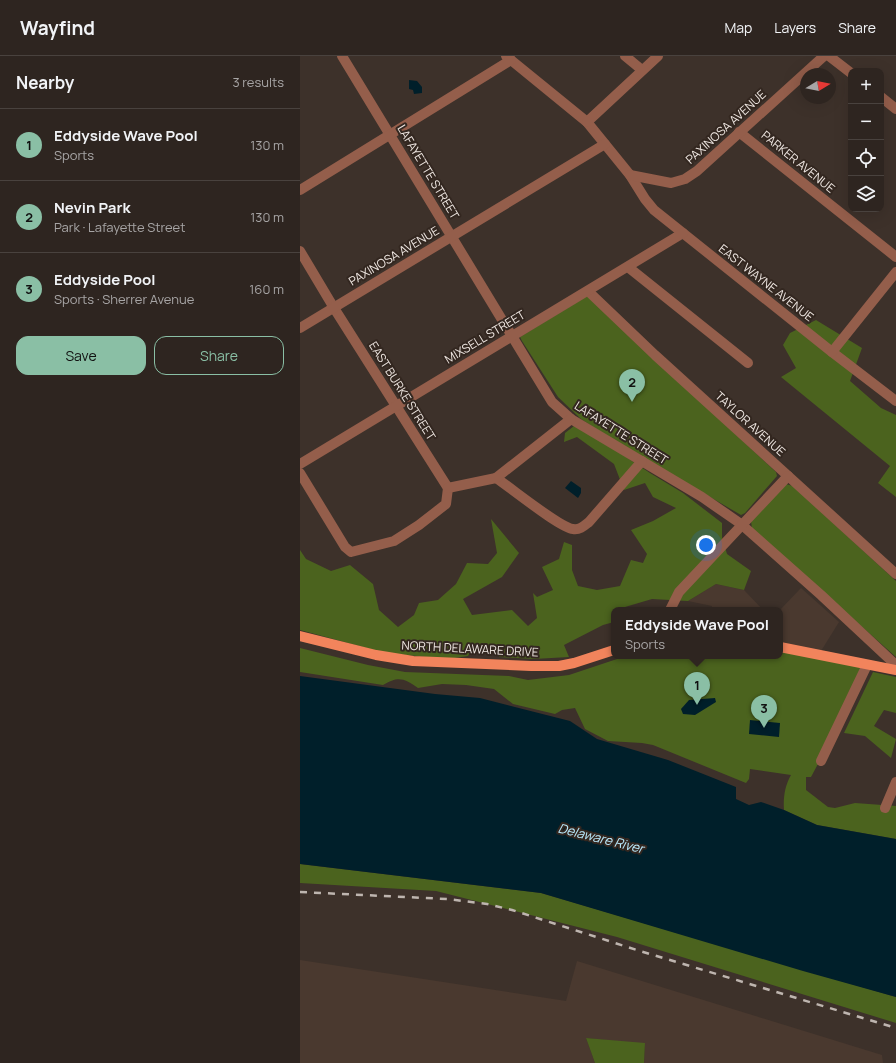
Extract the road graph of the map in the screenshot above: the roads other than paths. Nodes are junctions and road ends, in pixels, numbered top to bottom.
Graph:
1 (342, 56) edge
2 (625, 56) edge
3 (658, 56) edge
4 (824, 56) edge
5 (829, 56) edge
6 (509, 58) edge
7 (642, 70) junction
8 (848, 71) edge
9 (884, 99) edge
10 (896, 109) edge
11 (587, 122) junction
12 (740, 132) junction
13 (390, 135) junction
14 (605, 144) junction
15 (630, 175) junction
16 (300, 190) edge
17 (683, 233) junction
18 (451, 236) junction
19 (300, 251) edge
20 (896, 257) edge
21 (628, 266) junction
22 (896, 272) edge
23 (588, 291) junction
24 (334, 308) junction
25 (300, 328) edge
26 (512, 337) junction
27 (832, 352) junction
28 (748, 363) dead end
29 (896, 401) edge
30 (396, 406) junction
31 (571, 419) junction
32 (642, 461) junction
33 (300, 464) edge
34 (300, 473) edge
35 (788, 476) junction
36 (496, 478) junction
37 (448, 488) junction
38 (742, 524) junction
39 (896, 574) edge
40 (672, 607) edge
41 (300, 636) edge
42 (783, 649) edge
43 (611, 651) edge
44 (867, 665) junction
45 (896, 665) edge
46 (896, 670) edge
47 (821, 760) dead end
48 (896, 782) edge
49 (885, 808) dead end

1 - 13 street, LAFAYETTE STREET
2 - 7 street
3 - 7 street
4 - 12 street, PAXINOSA AVENUE
5 - 8 street
6 - 11 street, EAST WAYNE AVENUE
6 - 13 street
7 - 11 street
9 - 10 street
11 - 14 street, EAST WAYNE AVENUE
12 - 15 street, PAXINOSA AVENUE
12 - 20 street, PARKER AVENUE
13 - 16 street
13 - 18 street, LAFAYETTE STREET
14 - 15 street, EAST WAYNE AVENUE
14 - 18 street, PAXINOSA AVENUE
15 - 17 street, EAST WAYNE AVENUE
17 - 21 street, MIXSELL STREET
17 - 27 street, EAST WAYNE AVENUE
18 - 24 street, PAXINOSA AVENUE
18 - 26 street, LAFAYETTE STREET
19 - 24 street, EAST BURKE STREET
21 - 23 street, MIXSELL STREET
21 - 28 street
22 - 27 street
23 - 26 street, MIXSELL STREET
23 - 35 street, TAYLOR AVENUE
24 - 25 street, PAXINOSA AVENUE
24 - 30 street, EAST BURKE STREET
26 - 30 street, MIXSELL STREET
26 - 31 street, LAFAYETTE STREET
27 - 29 street, EAST WAYNE AVENUE
30 - 33 street, MIXSELL STREET
30 - 37 street, EAST BURKE STREET
31 - 32 street, LAFAYETTE STREET
31 - 36 street
32 - 36 street
32 - 38 street, LAFAYETTE STREET
34 - 37 street
35 - 38 street
35 - 39 street, TAYLOR AVENUE
36 - 37 street
38 - 40 street
38 - 45 street, LAFAYETTE STREET
41 - 43 main road, NORTH DELAWARE DRIVE
42 - 44 main road
44 - 46 main road
44 - 47 street
48 - 49 street

